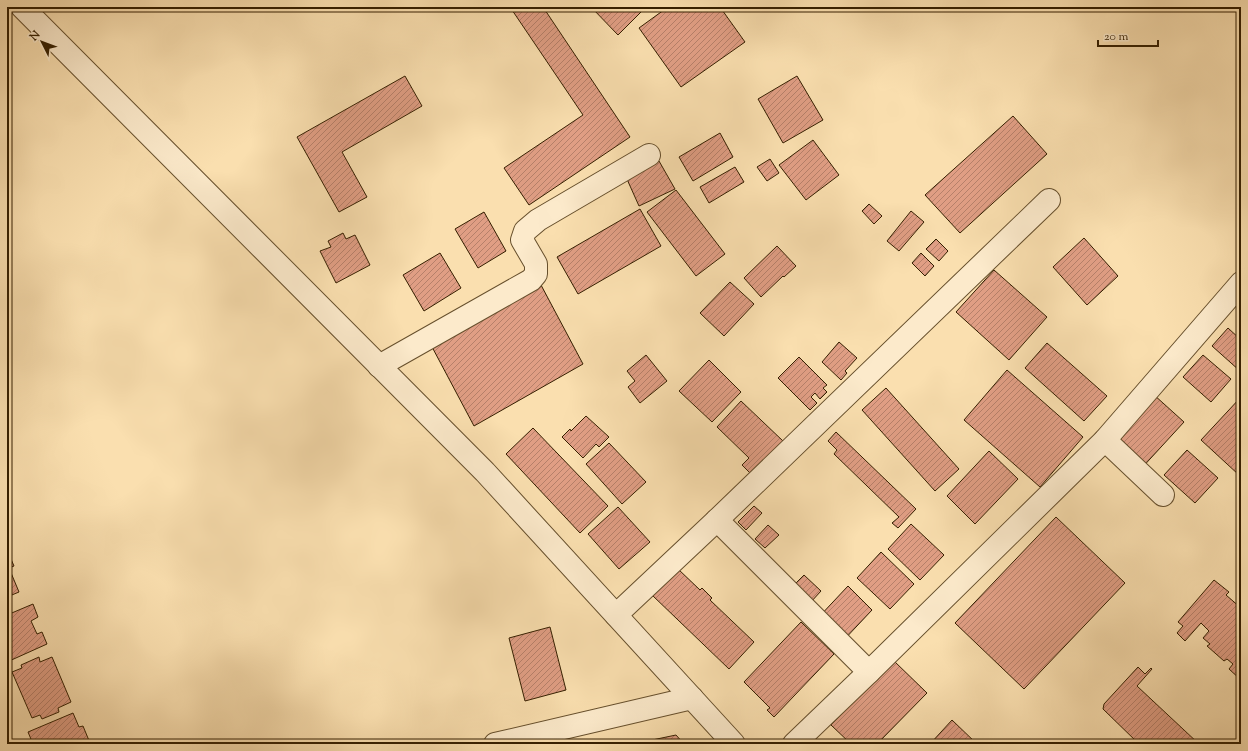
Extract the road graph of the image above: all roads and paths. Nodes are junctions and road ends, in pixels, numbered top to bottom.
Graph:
1 (22, 7) edge
2 (649, 155) dead end
3 (1049, 200) dead end
4 (1241, 283) edge
5 (379, 366) junction
6 (1105, 440) junction
7 (1163, 495) dead end
8 (717, 520) junction
9 (616, 615) junction
10 (869, 672) junction
11 (692, 698) junction
12 (495, 744) edge
13 (734, 744) edge
14 (794, 744) edge

1 - 5 street
2 - 5 street
3 - 8 street
4 - 6 street
5 - 9 street
6 - 7 street
6 - 10 street
8 - 9 street
8 - 10 street
9 - 11 street
10 - 14 street
11 - 12 street
11 - 13 street

